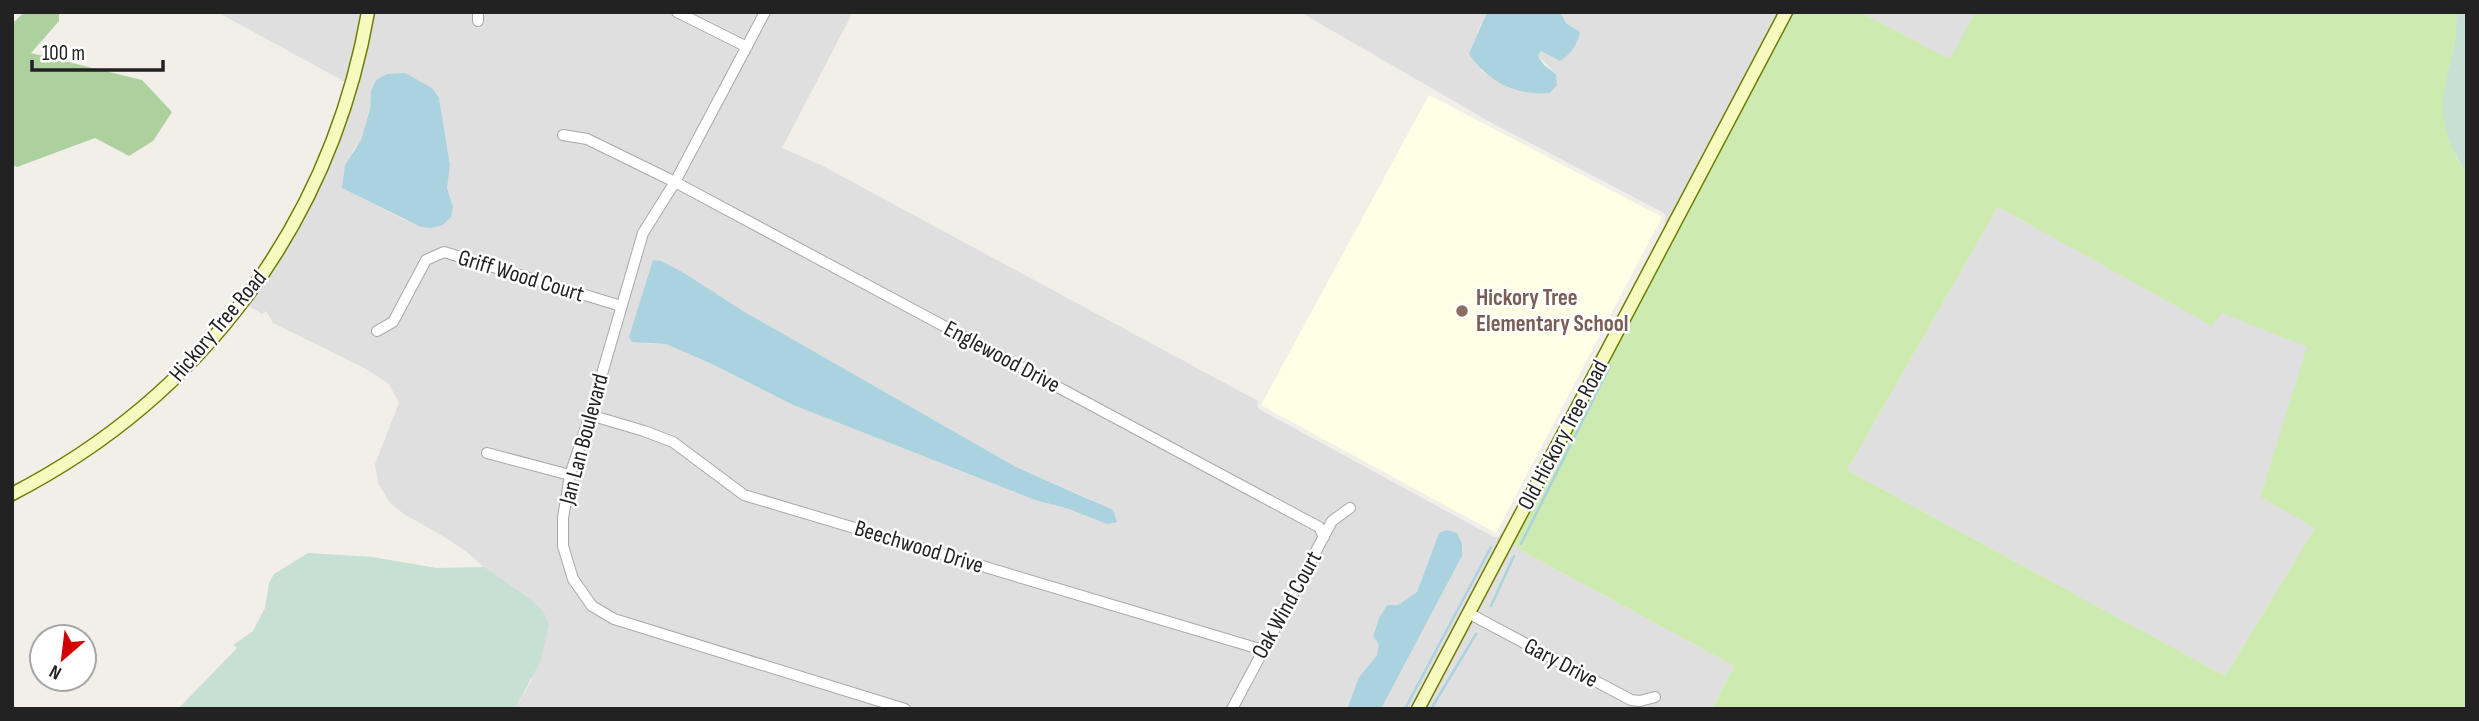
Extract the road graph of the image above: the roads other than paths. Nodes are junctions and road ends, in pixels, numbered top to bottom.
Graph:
1 (368, 12) edge
2 (677, 12) edge
3 (765, 12) edge
4 (1786, 12) edge
5 (747, 47) junction
6 (563, 135) dead end
7 (675, 182) junction
8 (621, 306) junction
9 (377, 331) dead end
10 (590, 415) junction
11 (487, 453) dead end
12 (570, 475) junction
13 (12, 494) edge
14 (1350, 508) dead end
15 (1324, 537) junction
16 (1470, 614) junction
17 (1263, 650) junction
18 (1655, 697) dead end
19 (890, 707) edge
20 (905, 709) edge
21 (1232, 709) edge
22 (1418, 709) edge

1 - 13 street, Hickory Tree Road
2 - 5 street
3 - 5 street, Jan Lan Boulevard
4 - 16 street, Old Hickory Tree Road
5 - 7 street, Jan Lan Boulevard
6 - 7 street, Englewood Drive
7 - 8 street, Jan Lan Boulevard
7 - 15 street, Englewood Drive
8 - 9 street, Griff Wood Court
8 - 10 street, Jan Lan Boulevard
10 - 12 street, Jan Lan Boulevard
10 - 17 street, Beechwood Drive
11 - 12 street
12 - 19 street, Jan Lan Boulevard
14 - 15 street, Oak Wind Court
15 - 17 street, Oak Wind Court
16 - 18 street, Gary Drive
16 - 22 street, Old Hickory Tree Road
17 - 21 street, Oak Wind Court
19 - 20 street, Jan Lan Boulevard

